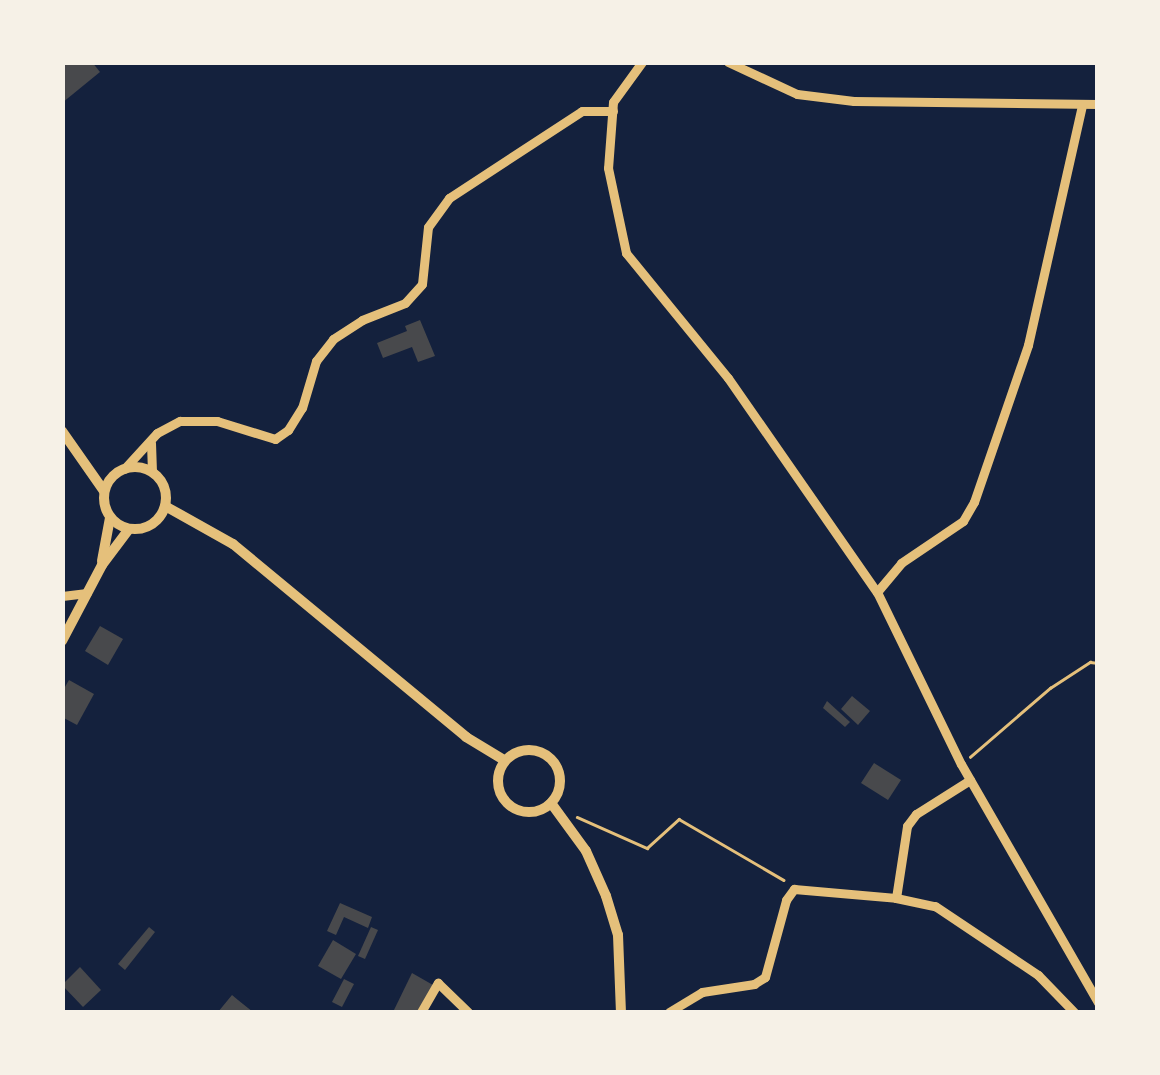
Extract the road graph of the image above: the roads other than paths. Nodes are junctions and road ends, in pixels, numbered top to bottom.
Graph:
1 (642, 62) edge
2 (728, 62) edge
3 (1098, 104) edge
4 (1082, 105) junction
5 (612, 111) junction
6 (62, 431) edge
7 (151, 444) junction
8 (86, 466) junction
9 (124, 469) junction
10 (152, 472) junction
11 (110, 478) junction
12 (104, 491) junction
13 (165, 506) junction
14 (110, 518) junction
15 (129, 529) junction
16 (102, 565) junction
17 (876, 592) junction
18 (87, 593) junction
19 (62, 596) edge
20 (62, 641) edge
21 (504, 760) junction
22 (970, 780) junction
23 (551, 803) junction
24 (896, 898) junction
25 (1098, 1002) edge
26 (421, 1012) edge
27 (468, 1012) edge
28 (620, 1012) edge
29 (670, 1012) edge
30 (1074, 1012) edge

1 - 5 street
2 - 4 street
3 - 4 street
4 - 17 street
5 - 7 street
5 - 17 street
6 - 8 street
7 - 9 street
7 - 10 street
8 - 11 street
8 - 12 street
9 - 10 street
9 - 11 street
10 - 13 street
11 - 12 street
12 - 14 street
13 - 15 street
13 - 21 street
14 - 15 street
14 - 16 street
15 - 16 street
16 - 18 street
17 - 22 street
18 - 19 street
18 - 20 street
21 - 23 street
21 - 23 street
22 - 24 street
22 - 25 street
23 - 28 street
24 - 29 street
24 - 30 street
26 - 27 street

